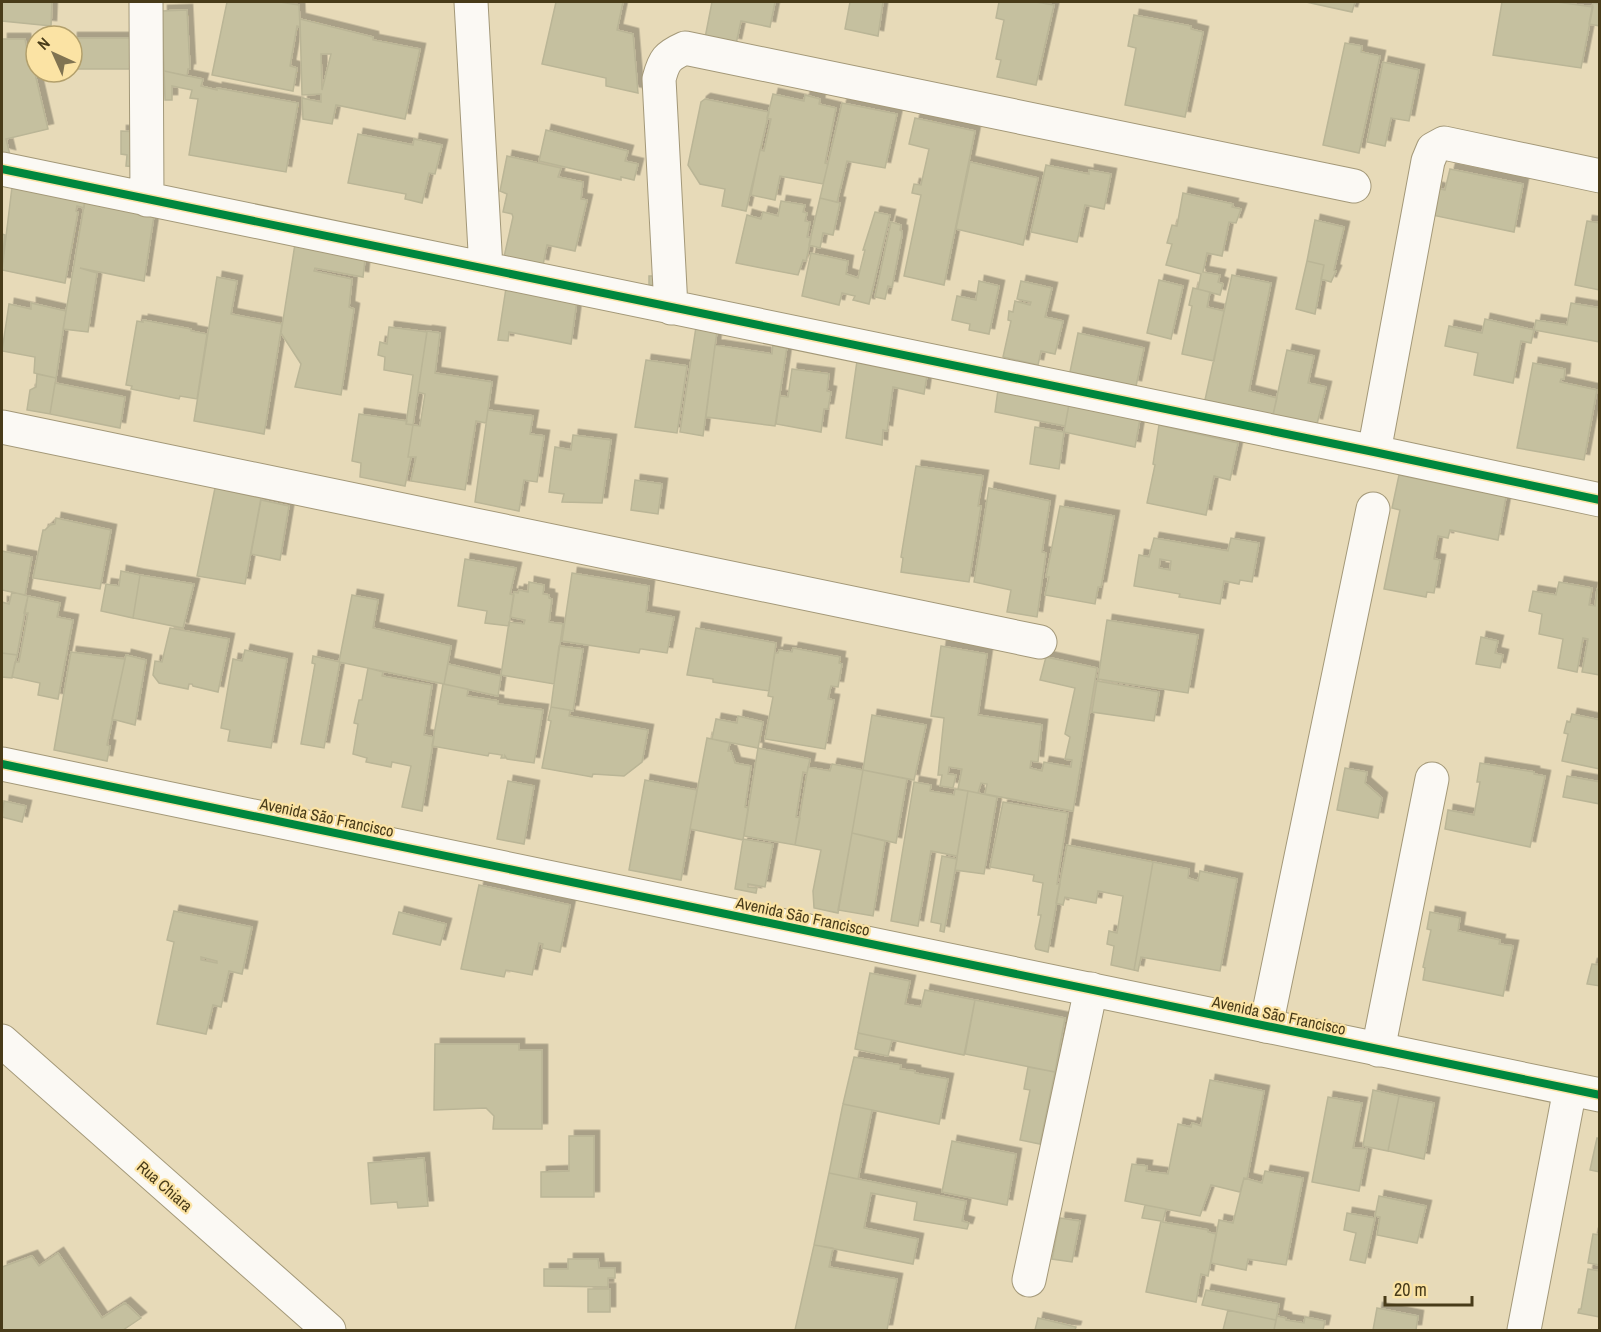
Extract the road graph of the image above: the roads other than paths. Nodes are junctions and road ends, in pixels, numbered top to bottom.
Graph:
1 (146, 2) edge
2 (471, 2) edge
3 (2, 168) edge
4 (1599, 176) edge
5 (1354, 186) dead end
6 (147, 200) junction
7 (486, 269) junction
8 (671, 308) junction
9 (2, 427) edge
10 (1374, 452) junction
11 (1599, 500) edge
12 (1373, 509) dead end
13 (1040, 642) dead end
14 (2, 764) edge
15 (1432, 779) dead end
16 (1091, 989) junction
17 (1266, 1026) junction
18 (2, 1041) edge
19 (1378, 1050) junction
20 (1585, 1092) edge
21 (1029, 1280) dead end
22 (329, 1330) edge
23 (1524, 1330) edge

1 - 6 street
2 - 7 street
3 - 6 street
4 - 10 street
5 - 8 street
6 - 7 street
7 - 8 street
8 - 10 street
9 - 13 street
10 - 11 street
12 - 17 street
14 - 16 street, Avenida São Francisco
15 - 19 street
16 - 17 street, Avenida São Francisco
16 - 21 street
17 - 19 street, Avenida São Francisco
18 - 22 street, Rua Chiara
19 - 20 street, Avenida São Francisco
20 - 23 street

